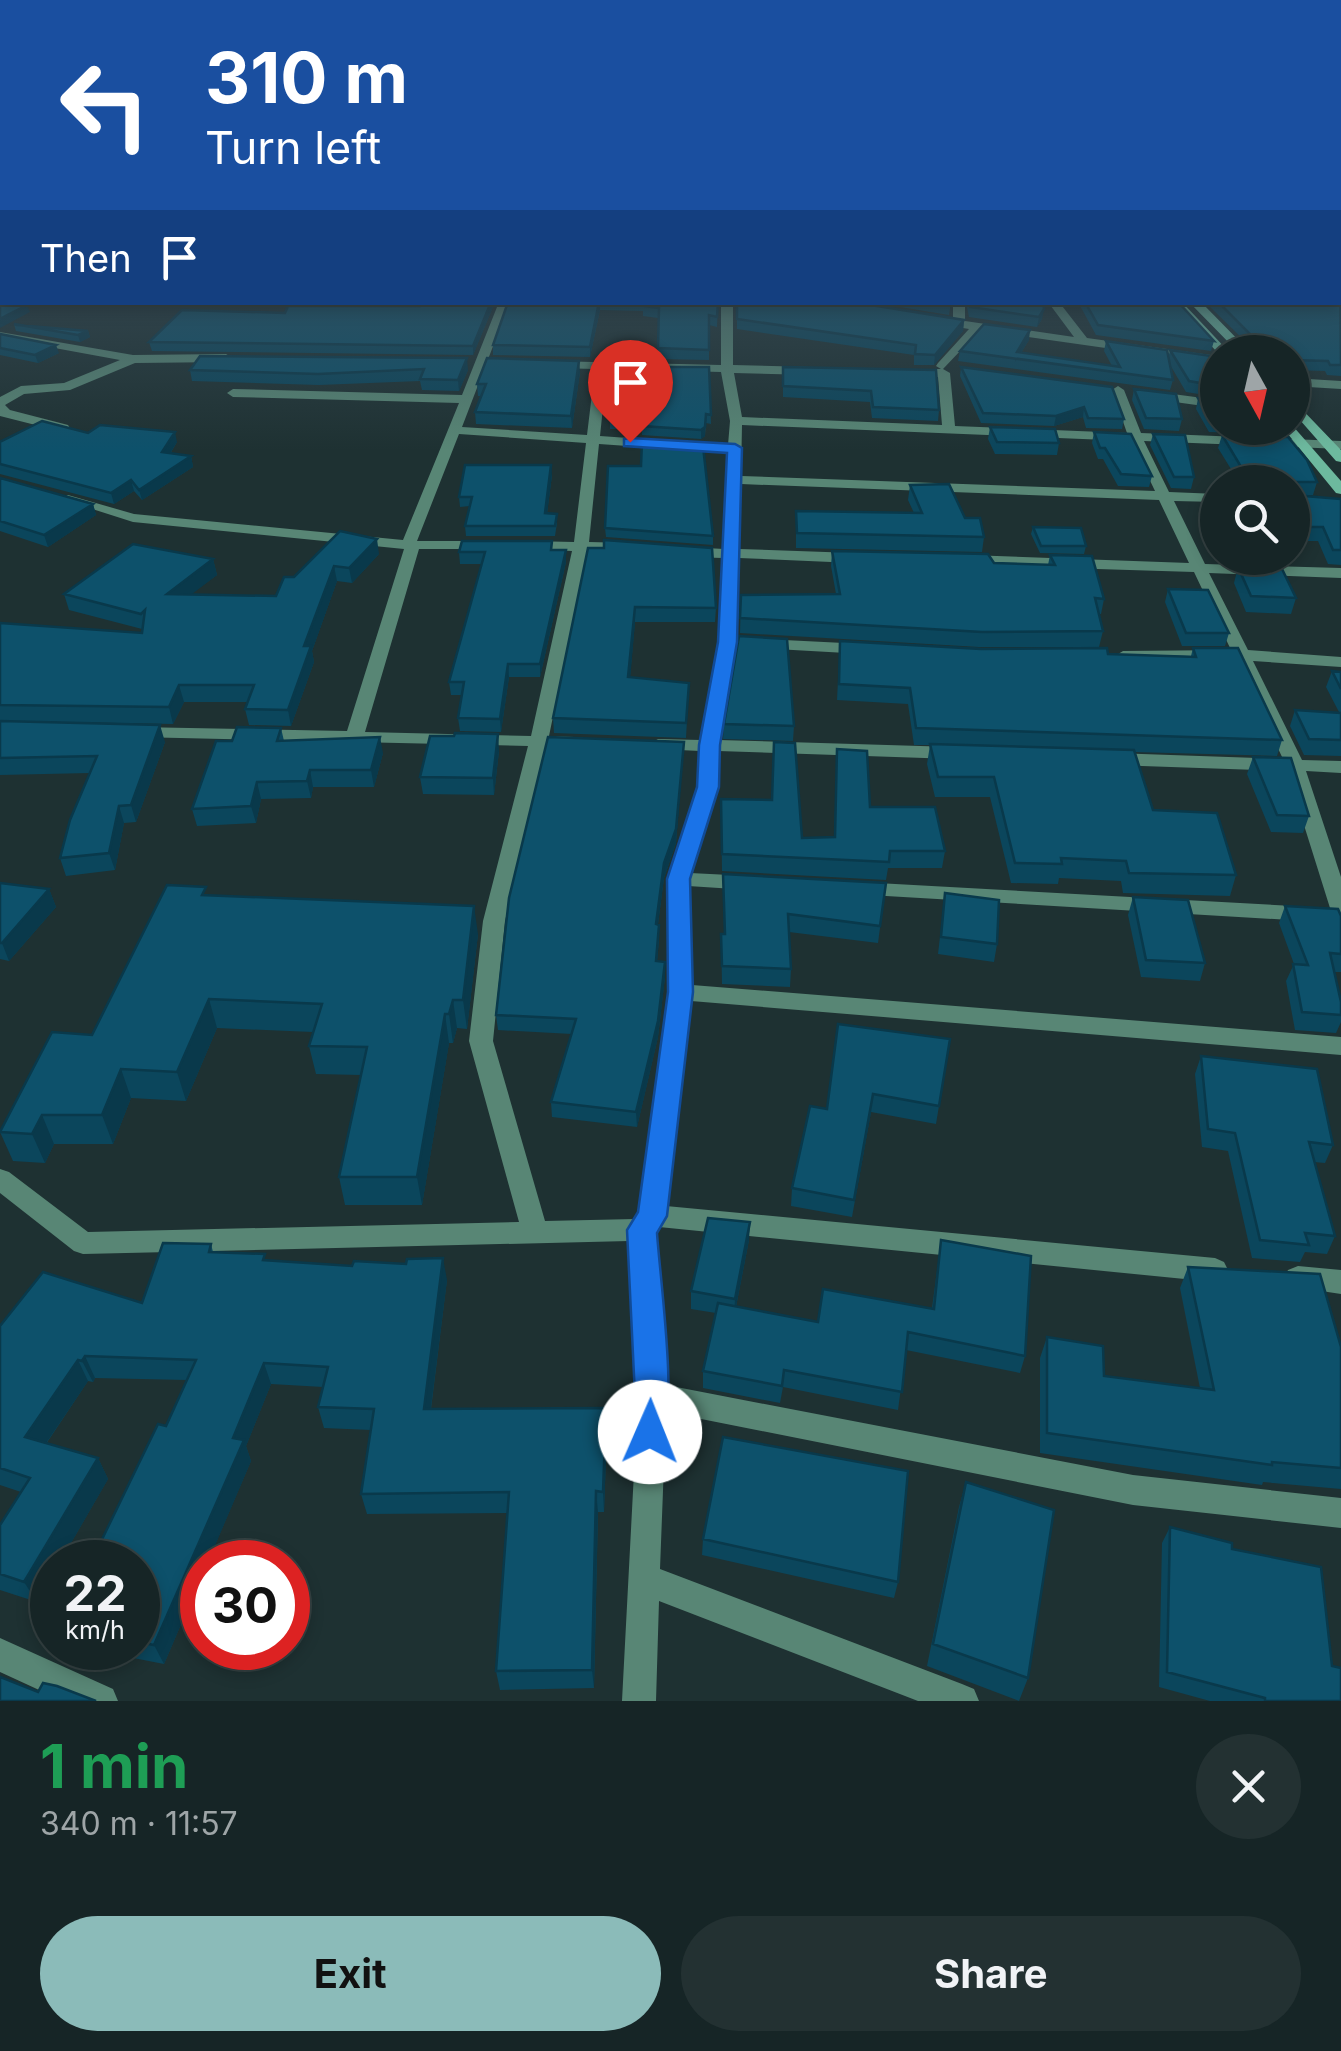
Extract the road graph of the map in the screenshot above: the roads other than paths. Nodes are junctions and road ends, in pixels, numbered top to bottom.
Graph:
1 (505, 305) edge
2 (727, 305) edge
3 (959, 305) edge
4 (1055, 305) edge
5 (1178, 305) edge
6 (1197, 305) edge
7 (923, 319) edge
8 (958, 324) junction
9 (977, 327) junction
10 (0, 335) edge
11 (1207, 335) edge
12 (1227, 335) edge
13 (1085, 343) junction
14 (244, 358) edge
15 (1200, 358) edge
16 (132, 359) junction
17 (460, 362) edge
18 (486, 362) junction
19 (544, 364) edge
20 (601, 366) junction
21 (727, 369) junction
22 (962, 369) edge
23 (943, 370) junction
24 (825, 371) edge
25 (904, 372) edge
26 (1310, 383) edge
27 (1341, 385) edge
28 (1098, 388) edge
29 (1118, 390) junction
30 (233, 393) dead end
31 (466, 399) junction
32 (1200, 401) edge
33 (0, 405) edge
34 (736, 421) junction
35 (1310, 422) edge
36 (949, 429) junction
37 (454, 430) junction
38 (75, 432) edge
39 (1136, 438) junction
40 (594, 440) junction
41 (1200, 440) edge
42 (1310, 444) edge
43 (1304, 445) edge
44 (1336, 445) edge
45 (735, 448) junction
46 (1341, 458) edge
47 (734, 480) junction
48 (1341, 490) edge
49 (57, 496) edge
50 (1166, 496) junction
51 (1200, 497) edge
52 (408, 544) junction
53 (582, 544) junction
54 (656, 550) edge
55 (675, 551) edge
56 (732, 555) junction
57 (868, 558) edge
58 (946, 560) edge
59 (1200, 565) joint
60 (1310, 571) edge
61 (1341, 573) edge
62 (1205, 575) edge
63 (728, 642) junction
64 (882, 650) edge
65 (1111, 656) edge
66 (1243, 656) junction
67 (1341, 662) edge
68 (118, 732) edge
69 (354, 737) junction
70 (539, 741) junction
71 (596, 742) edge
72 (634, 743) edge
73 (709, 745) junction
74 (983, 754) edge
75 (1100, 758) edge
76 (1295, 765) junction
77 (1341, 767) edge
78 (678, 879) junction
79 (776, 884) edge
80 (834, 888) edge
81 (1341, 912) edge
82 (681, 992) junction
83 (1341, 1046) edge
84 (0, 1179) edge
85 (647, 1223) junction
86 (535, 1232) junction
87 (1341, 1282) edge
88 (652, 1396) junction
89 (1341, 1513) edge
90 (644, 1579) junction
91 (0, 1655) edge
92 (101, 1701) edge
93 (638, 1701) edge
94 (962, 1701) edge

1 - 18 street
2 - 21 street
3 - 8 street
4 - 13 street
5 - 11 main road
6 - 12 main road
7 - 8 street
8 - 9 street
9 - 13 street
9 - 23 street
10 - 16 street
13 - 15 street
14 - 16 street
16 - 33 street
17 - 18 street
18 - 31 street
19 - 20 street
20 - 21 street
20 - 40 street
21 - 24 street
21 - 34 street
22 - 23 street
23 - 25 street
23 - 36 street
26 - 27 street
28 - 29 street
29 - 32 street
29 - 39 street
30 - 31 street
31 - 37 street
33 - 38 street
34 - 36 street
34 - 45 street
35 - 44 main road
36 - 39 street
37 - 40 street
37 - 52 street
39 - 41 street
39 - 50 street
40 - 45 street
40 - 53 street
42 - 44 street
43 - 48 main road
44 - 46 main road
45 - 47 street
47 - 50 street
47 - 56 street
49 - 52 street
50 - 51 street
50 - 59 street
52 - 53 street
52 - 69 street
53 - 54 street
53 - 70 street
55 - 56 street
56 - 57 street
56 - 63 street
58 - 59 street
60 - 61 street
62 - 66 street
63 - 64 street
63 - 73 street
65 - 66 street
66 - 67 street
66 - 76 street
68 - 69 street
69 - 70 street
70 - 71 street
70 - 86 street
72 - 73 street
73 - 74 street
73 - 78 street
75 - 76 street
76 - 77 street
76 - 81 street
78 - 79 street
78 - 82 street
80 - 81 street
82 - 83 street
82 - 85 street
84 - 86 street
85 - 86 street
85 - 87 street
85 - 88 street
88 - 89 street
88 - 90 street
90 - 93 street
90 - 94 street
91 - 92 street

